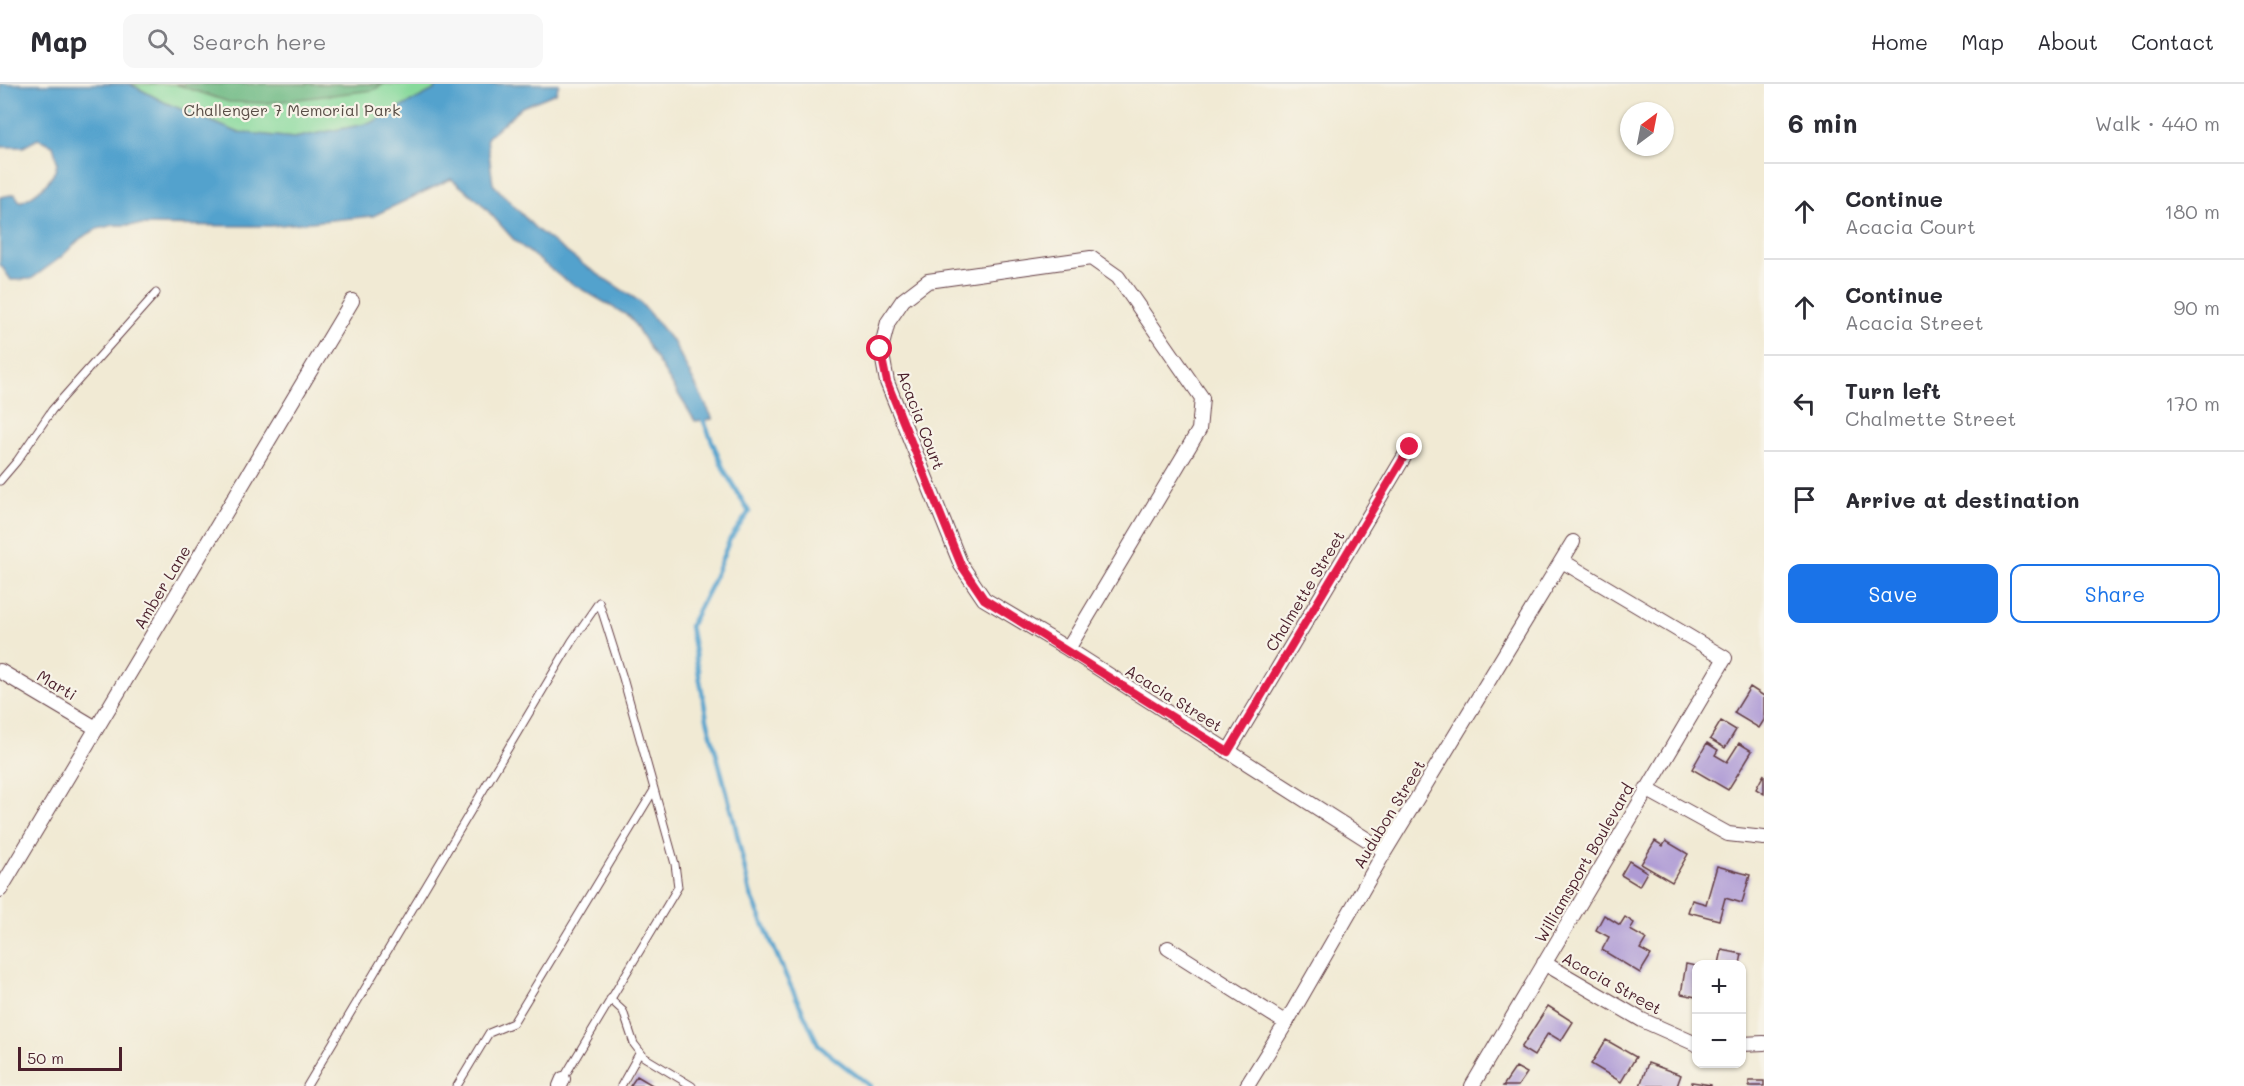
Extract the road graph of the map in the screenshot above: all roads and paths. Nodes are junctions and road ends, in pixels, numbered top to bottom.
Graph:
1 (156, 293) dead end
2 (352, 301) dead end
3 (1410, 447) dead end
4 (0, 481) edge
5 (1573, 542) dead end
6 (1562, 561) junction
7 (1068, 650) junction
8 (0, 671) edge
9 (96, 728) junction
10 (1228, 752) junction
11 (654, 789) junction
12 (1646, 789) junction
13 (1764, 838) edge
14 (1385, 851) junction
15 (0, 890) edge
16 (1168, 948) dead end
17 (1544, 963) junction
18 (610, 999) junction
19 (1286, 1023) junction
20 (1692, 1042) edge
21 (1764, 1043) edge
22 (1746, 1044) edge
23 (640, 1052) junction
24 (562, 1082) edge
25 (307, 1086) edge
26 (457, 1086) edge
27 (621, 1086) edge
28 (692, 1086) edge
29 (1247, 1086) edge
30 (1472, 1086) edge

1 - 4 lane
2 - 9 street, Amber Lane
3 - 10 street, Chalmette Street
5 - 6 street, Audubon Street
6 - 12 street, Williamsport Boulevard
6 - 14 street, Audubon Street
7 - 7 street, Acacia Court
7 - 10 street, Acacia Street
8 - 9 street, Marti
9 - 15 street, Amber Lane
10 - 14 street, Acacia Street
11 - 18 lane
11 - 25 lane
11 - 26 lane
12 - 13 street
12 - 17 street, Williamsport Boulevard
14 - 19 street, Audubon Street
16 - 19 street
17 - 20 street, Acacia Street
17 - 30 street, Williamsport Boulevard
18 - 23 lane
18 - 24 lane
19 - 29 street, Audubon Street
21 - 22 street
23 - 27 lane
23 - 28 lane

